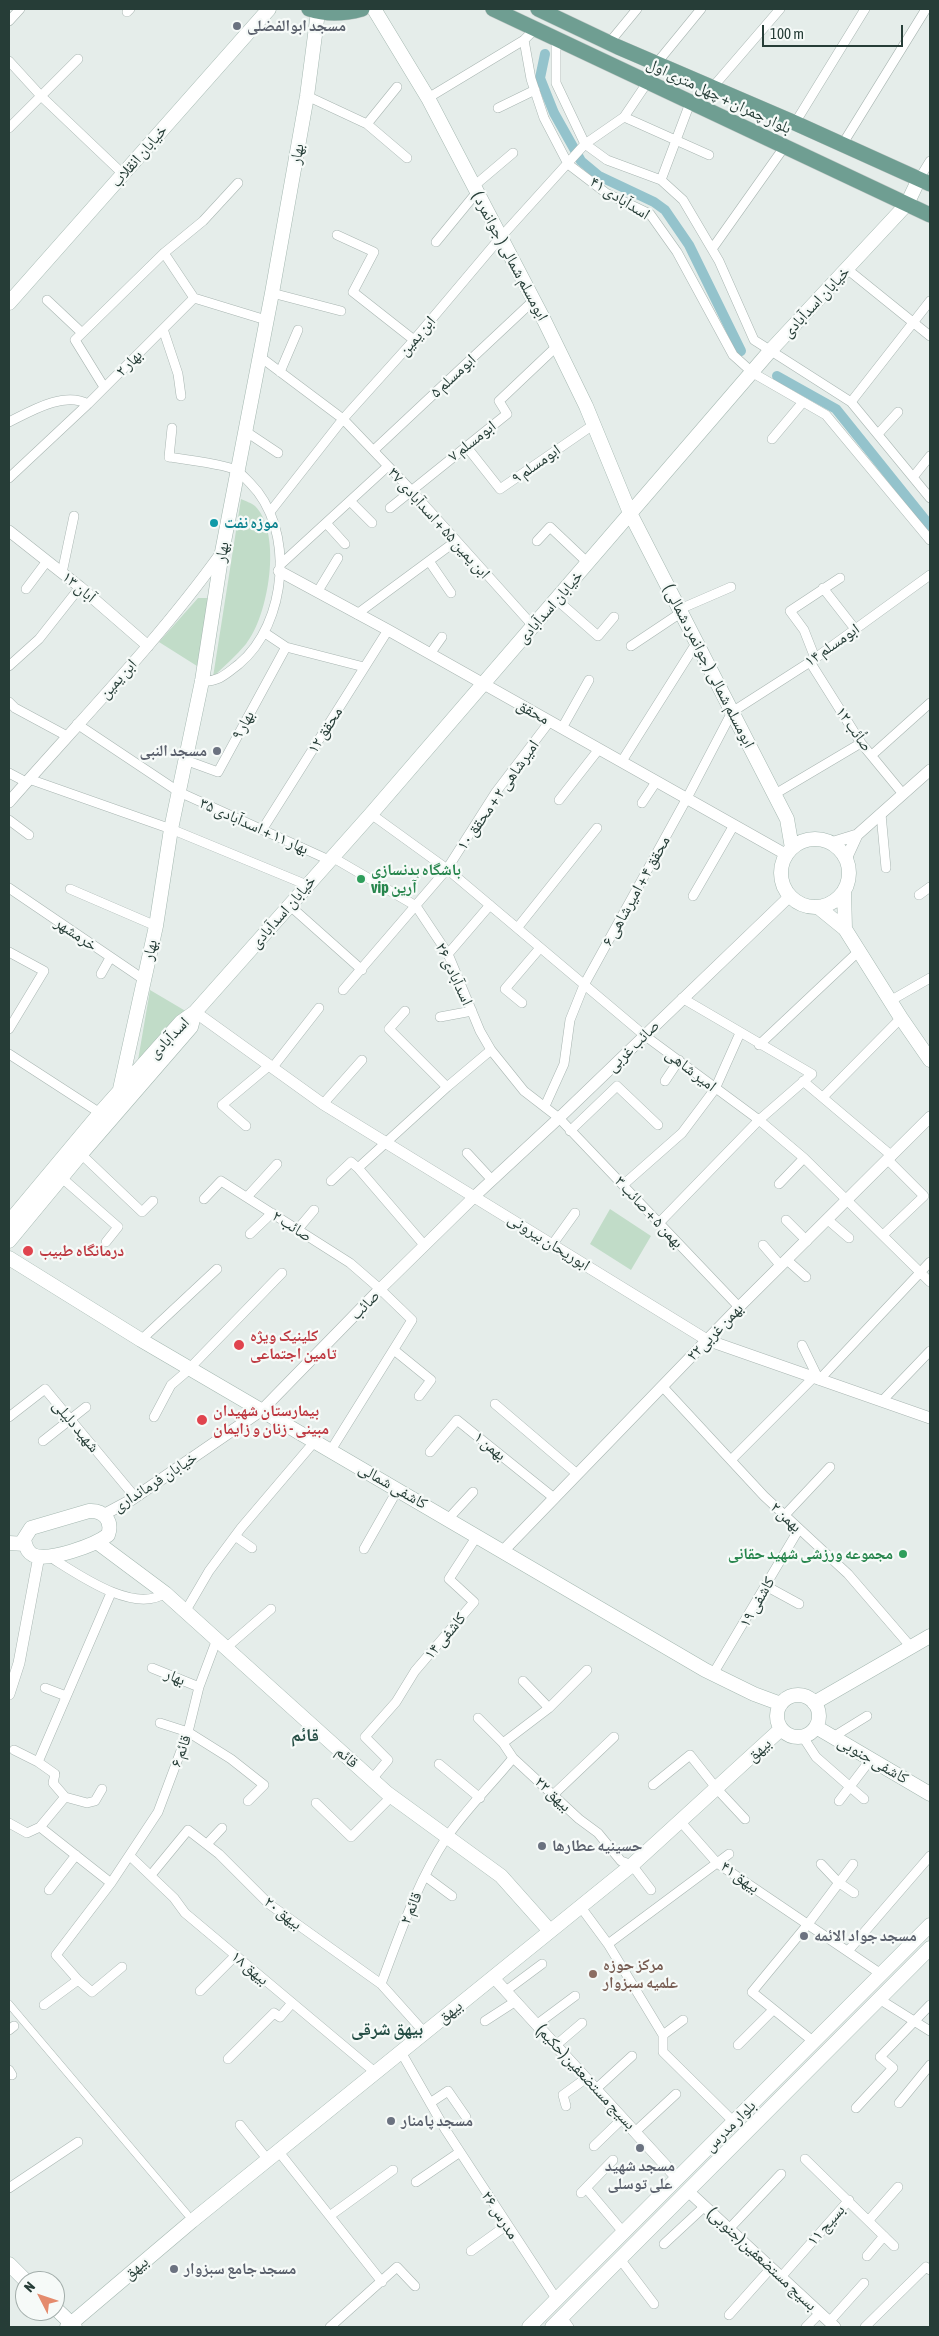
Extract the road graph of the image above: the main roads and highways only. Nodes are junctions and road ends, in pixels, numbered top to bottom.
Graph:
1 (269, 9) edge
2 (362, 9) edge
3 (374, 9) edge
4 (493, 9) edge
5 (538, 9) edge
6 (314, 10) edge
7 (925, 182) edge
8 (906, 204) junction
9 (930, 215) edge
10 (10, 300) edge
11 (617, 482) junction
12 (648, 492) junction
13 (630, 513) junction
14 (614, 532) junction
15 (643, 536) junction
16 (787, 820) junction
17 (808, 840) junction
18 (789, 852) junction
19 (844, 891) junction
20 (818, 907) junction
21 (845, 929) junction
22 (195, 1012) junction
23 (930, 1060) edge
24 (120, 1090) junction
25 (9, 1222) edge
26 (9, 1241) edge
27 (9, 1258) edge
28 (98, 1543) junction
29 (9, 1544) edge
30 (25, 1544) junction
31 (930, 1636) edge
32 (814, 1703) junction
33 (781, 1704) junction
34 (816, 1727) junction
35 (781, 1729) junction
36 (930, 1794) edge
37 (930, 1925) edge
38 (550, 1931) junction
39 (930, 1948) edge
40 (760, 2096) junction
41 (772, 2107) junction
42 (599, 2257) junction
43 (616, 2264) junction
44 (561, 2324) edge
45 (71, 2326) edge
46 (529, 2327) edge

1 - 10 main road, خیابان انقلاب
2 - 6 main road
3 - 11 main road, ابومسلم شمالی ( جوانمرد )
4 - 8 main road, بلوار چمران + چهل متری اول
5 - 7 main road, بلوار چمران + چهل متری اول
6 - 24 main road, بهار
7 - 8 main road, خیابان اسدآبادی
8 - 9 main road, بلوار چمران + چهل متری اول
8 - 12 main road, خیابان اسدآبادی
11 - 13 main road, ابومسلم شمالی ( جوانمرد )
11 - 14 main road
12 - 13 main road, خیابان اسدآبادی
12 - 15 main road
13 - 14 main road, خیابان اسدآبادی
13 - 15 main road, ابومسلم شمالی ( جوانمرد شمالی )
14 - 22 main road, خیابان اسدآبادی
15 - 16 main road, ابومسلم شمالی ( جوانمرد شمالی )
16 - 17 main road
16 - 18 main road
17 - 18 main road
17 - 19 main road
18 - 20 main road
19 - 20 main road
19 - 21 main road
20 - 21 main road
21 - 23 main road
22 - 24 main road, اسدآبادی
22 - 26 main road, اسدآبادی
24 - 25 main road, اسدآبادی
27 - 33 main road, کاشفی شمالی
28 - 30 main road
28 - 30 main road
28 - 38 main road, قائم
29 - 30 main road
31 - 32 main road
32 - 33 main road
32 - 34 main road
33 - 35 main road
34 - 35 main road
34 - 36 main road, کاشفی جنوبی
35 - 38 main road, بیهق
37 - 40 main road, بلوار مدرس
38 - 45 main road, بیهق
39 - 41 main road, بلوار مدرس
40 - 41 main road
40 - 42 main road, بلوار مدرس
41 - 43 main road, بلوار مدرس
42 - 43 main road
42 - 46 main road, بلوار مدرس
43 - 44 main road, بلوار مدرس

